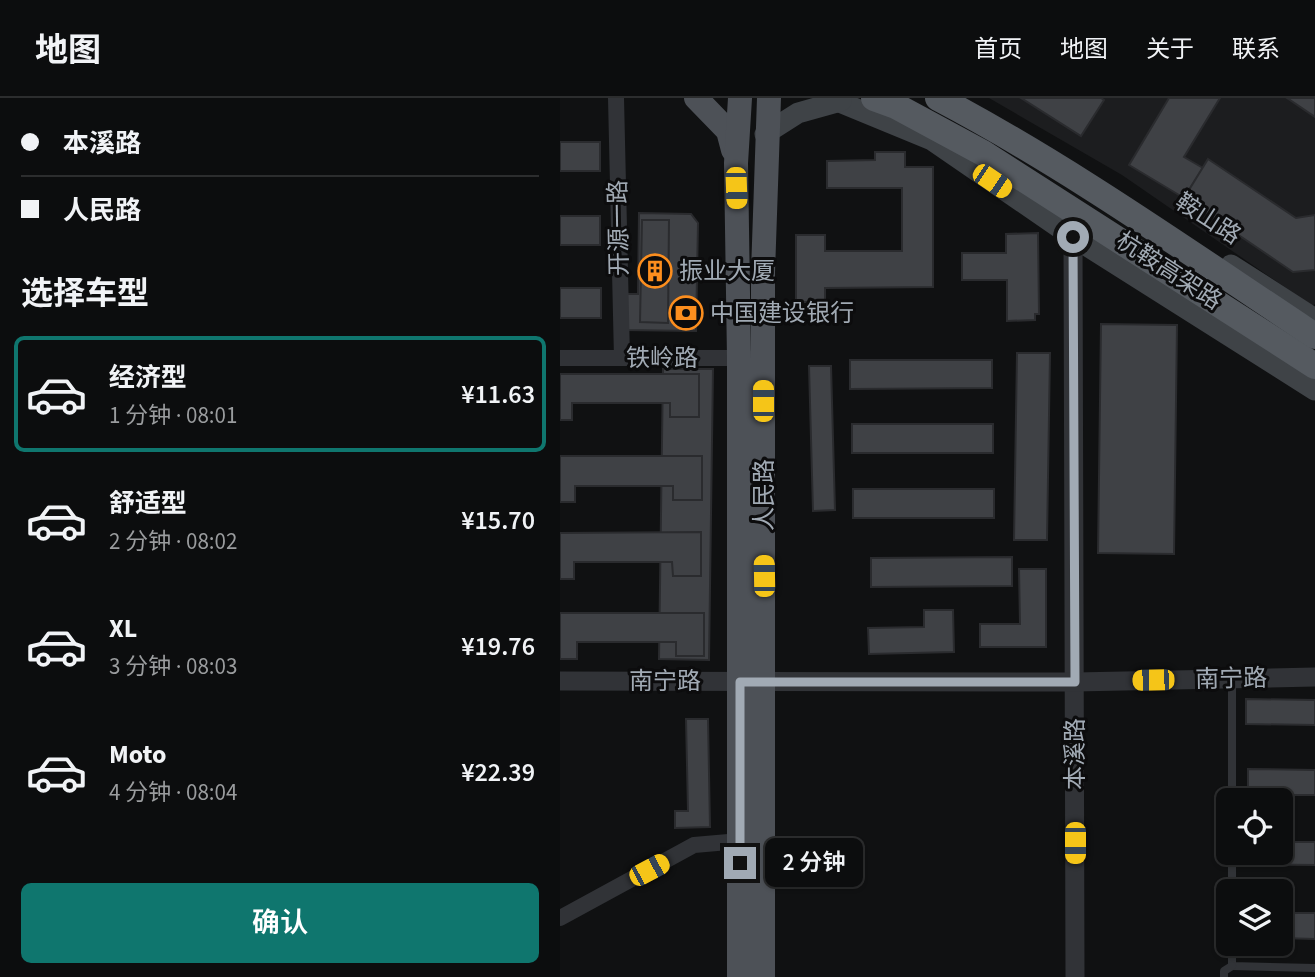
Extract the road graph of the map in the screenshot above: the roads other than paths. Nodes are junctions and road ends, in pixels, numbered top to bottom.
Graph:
1 (615, 98) edge
2 (696, 98) edge
3 (740, 98) edge
4 (769, 98) edge
5 (874, 98) edge
6 (938, 98) edge
7 (958, 98) edge
8 (836, 100) edge
9 (765, 134) junction
10 (736, 163) junction
11 (1073, 163) junction
12 (1073, 237) junction
13 (1315, 319) edge
14 (1315, 336) edge
15 (560, 358) edge
16 (622, 358) junction
17 (751, 358) junction
18 (1315, 366) edge
19 (1315, 390) edge
20 (1315, 677) edge
21 (1232, 679) junction
22 (560, 681) edge
23 (765, 681) junction
24 (740, 682) junction
25 (1075, 682) junction
26 (1232, 788) edge
27 (740, 841) junction
28 (560, 918) edge
29 (1233, 956) edge
30 (1233, 966) junction
31 (1315, 968) edge
32 (739, 977) edge
33 (763, 977) edge
34 (1075, 977) edge
35 (1224, 977) edge

1 - 16 street, 开源一路
2 - 10 main road
3 - 10 main road, 人民路
4 - 9 main road, 人民路
5 - 18 highway, 杭鞍高架路, bridge
6 - 14 highway, 杭鞍高架路, bridge
7 - 11 main road, 鞍山路
8 - 9 main road
8 - 12 main road
9 - 17 main road, 人民路
10 - 17 main road, 人民路
11 - 12 main road
11 - 13 main road, 鞍山路
12 - 19 main road
12 - 25 street, 本溪路
15 - 16 street, 铁岭路
16 - 17 street, 铁岭路
17 - 23 main road, 人民路
17 - 24 main road, 人民路
20 - 21 street, 南宁路
21 - 25 street, 南宁路
21 - 26 lane
22 - 24 street, 南宁路
23 - 24 street, 南宁路
23 - 25 street, 南宁路
23 - 33 main road, 人民路
24 - 27 main road, 人民路
25 - 34 street, 本溪路
27 - 28 street
27 - 32 main road, 人民路
29 - 30 lane
30 - 31 lane
30 - 35 lane

